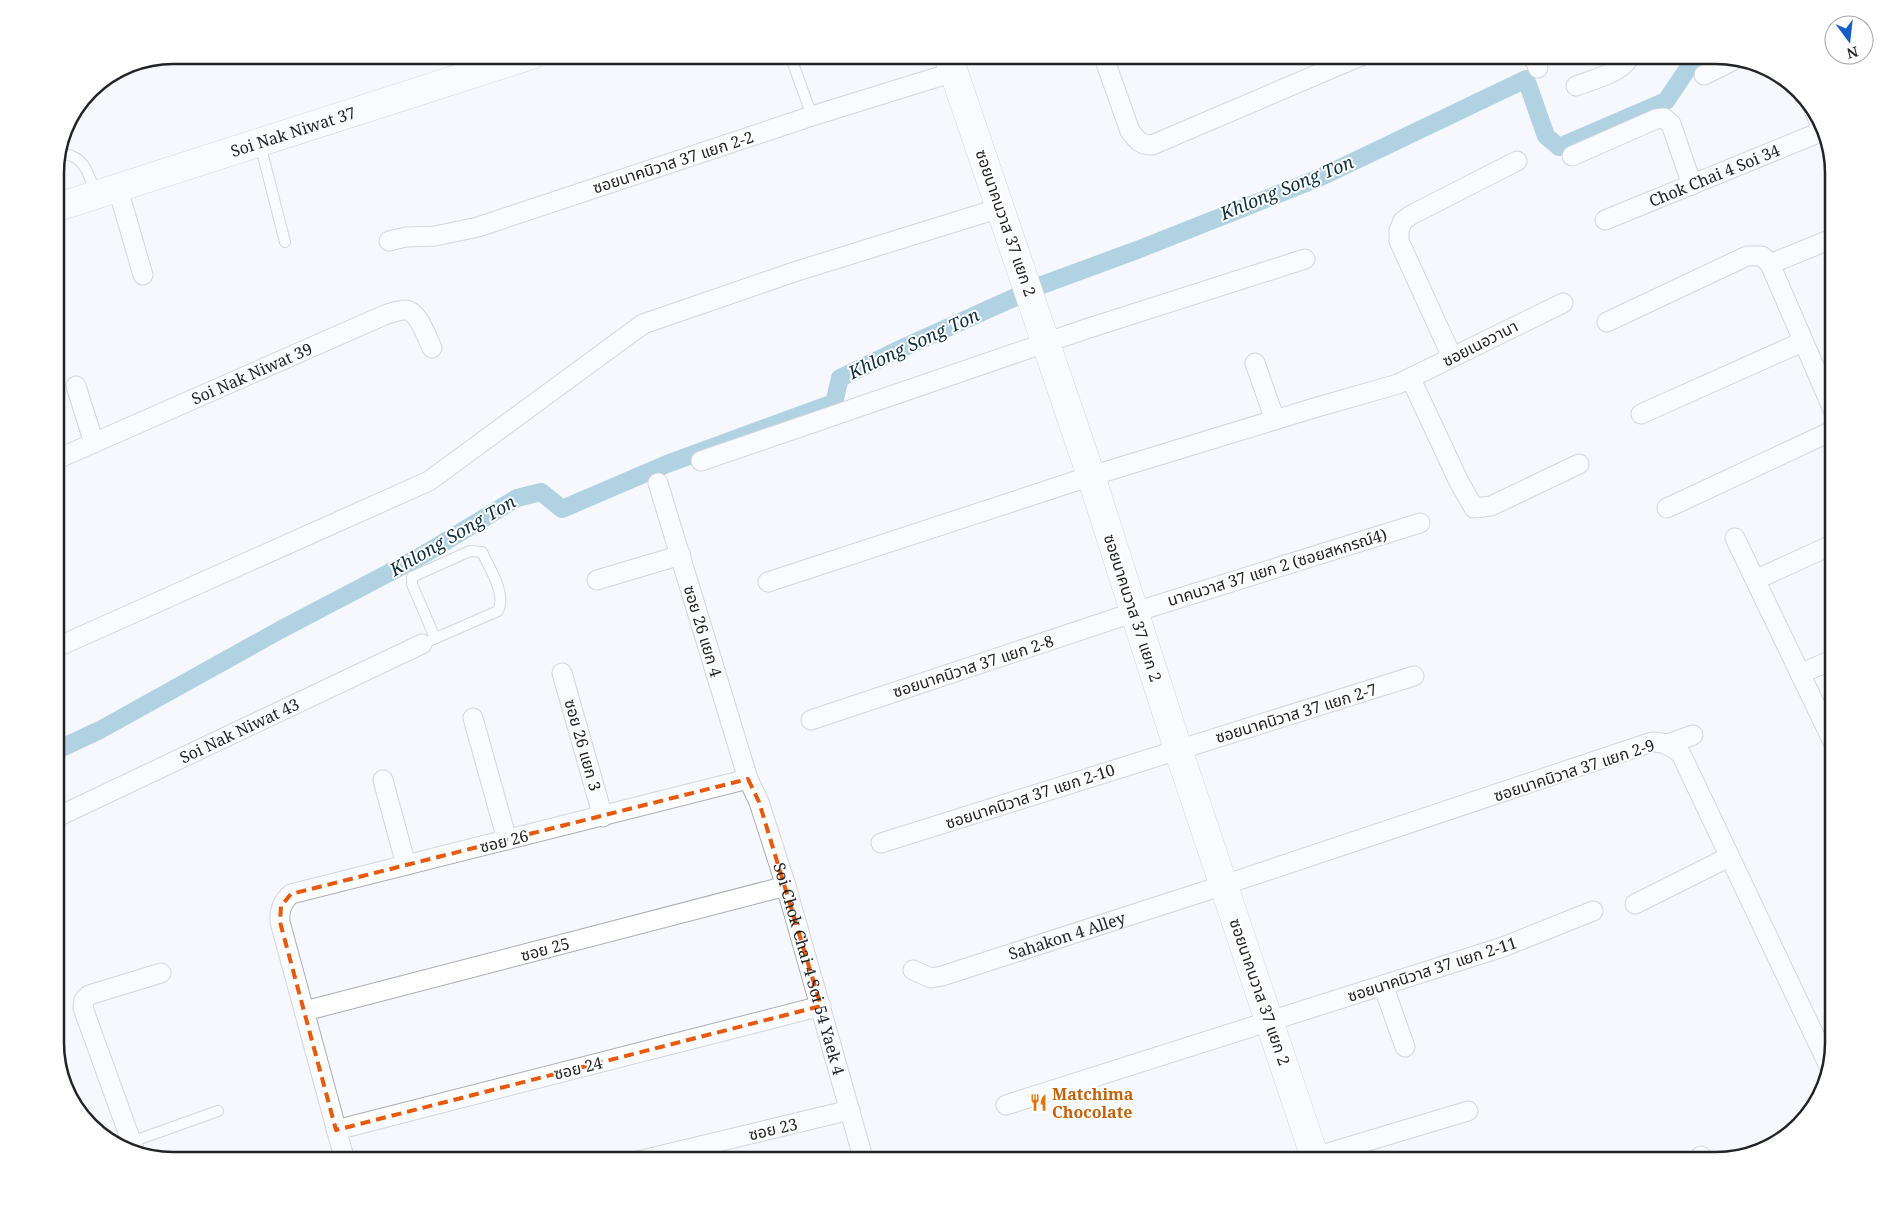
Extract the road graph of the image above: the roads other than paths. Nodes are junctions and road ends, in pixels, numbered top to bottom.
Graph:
1 (504, 64) edge
2 (793, 64) edge
3 (948, 64) edge
4 (951, 64) edge
5 (1105, 64) edge
6 (1342, 64) edge
7 (1625, 64) edge
8 (1726, 64) edge
9 (1704, 75) dead end
10 (1576, 86) dead end
11 (812, 116) junction
12 (1817, 133) edge
13 (260, 143) junction
14 (66, 154) edge
15 (1572, 156) dead end
16 (1517, 161) dead end
17 (1692, 185) junction
18 (107, 192) junction
19 (64, 205) edge
20 (1000, 208) junction
21 (1605, 220) dead end
22 (389, 241) dead end
23 (285, 242) dead end
24 (1825, 242) edge
25 (1305, 259) dead end
26 (1770, 264) junction
27 (143, 275) dead end
28 (1563, 303) dead end
29 (1608, 322) dead end
30 (1802, 342) junction
31 (1047, 343) junction
32 (432, 348) dead end
33 (1452, 357) junction
34 (1255, 363) dead end
35 (1404, 382) junction
36 (76, 386) dead end
37 (1825, 392) edge
38 (1642, 414) dead end
39 (1275, 420) junction
40 (1825, 434) edge
41 (94, 443) junction
42 (64, 456) edge
43 (701, 461) dead end
44 (1579, 464) dead end
45 (1091, 476) junction
46 (658, 483) dead end
47 (1667, 508) dead end
48 (1420, 522) dead end
49 (1735, 538) dead end
50 (1825, 548) edge
51 (681, 555) junction
52 (597, 580) dead end
53 (1755, 580) junction
54 (768, 582) dead end
55 (1135, 612) junction
56 (428, 641) junction
57 (64, 644) edge
58 (1825, 663) edge
59 (562, 673) dead end
60 (1800, 674) junction
61 (1414, 676) dead end
62 (473, 718) dead end
63 (811, 720) dead end
64 (1825, 725) edge
65 (1693, 735) dead end
66 (1668, 744) junction
67 (1178, 749) junction
68 (748, 779) junction
69 (383, 780) dead end
70 (64, 814) edge
71 (604, 817) junction
72 (507, 840) junction
73 (882, 843) dead end
74 (1729, 857) junction
75 (406, 865) junction
76 (1224, 885) junction
77 (786, 886) junction
78 (1635, 904) dead end
79 (1593, 911) dead end
80 (913, 970) dead end
81 (161, 973) dead end
82 (1383, 985) junction
83 (821, 1006) junction
84 (305, 1011) junction
85 (1270, 1021) junction
86 (1405, 1046) dead end
87 (1824, 1056) edge
88 (1006, 1105) dead end
89 (850, 1110) junction
90 (218, 1111) dead end
91 (1468, 1111) dead end
92 (336, 1130) junction
93 (131, 1144) edge
94 (135, 1145) edge
95 (342, 1152) edge
96 (675, 1152) edge
97 (862, 1152) edge
98 (1309, 1152) edge
99 (1337, 1152) edge

1 - 13 street, Soi Nak Niwat 37
2 - 11 lane
3 - 11 street, ซอยนาคนิวาส 37 แยก 2-2
4 - 20 street, ซอยนาคนวาส 37 แยก 2
5 - 6 street
7 - 10 street
8 - 9 street
11 - 22 street, ซอยนาคนิวาส 37 แยก 2-2
12 - 17 street, Chok Chai 4 Soi 34
13 - 18 street, Soi Nak Niwat 37
13 - 23 lane
14 - 18 lane
15 - 17 street
16 - 33 street
17 - 21 street, Chok Chai 4 Soi 34
18 - 19 street, Soi Nak Niwat 37
18 - 27 street
20 - 31 street, ซอยนาคนวาส 37 แยก 2
20 - 57 street
24 - 26 street
25 - 31 street
26 - 29 street
26 - 30 street
28 - 33 street, ซอยเนอวานา
30 - 37 street
30 - 38 street
31 - 43 street
31 - 45 street, ซอยนาคนวาส 37 แยก 2
32 - 41 street, Soi Nak Niwat 39
33 - 35 street, ซอยเนอวานา
34 - 39 street
35 - 39 street, ซอยเนอวานา
35 - 44 street
36 - 41 street
39 - 45 street, ซอยเนอวานา
40 - 47 street
41 - 42 street, Soi Nak Niwat 39
45 - 54 street, ซอยเนอวานา
45 - 55 street, ซอยนาคนวาส 37 แยก 2
46 - 51 street, ซอย 26 แยก 4
48 - 55 street, นาคนวาส 37 แยก 2 (ซอยสหกรณ์4)
49 - 53 street
50 - 53 street
51 - 52 street
51 - 68 street, ซอย 26 แยก 4
53 - 60 street
55 - 63 street, ซอยนาคนิวาส 37 แยก 2-8
55 - 67 street, ซอยนาคนวาส 37 แยก 2
56 - 56 lane
56 - 70 street, Soi Nak Niwat 43
58 - 60 street
59 - 71 street, ซอย 26 แยก 3
60 - 64 street
61 - 67 street, ซอยนาคนิวาส 37 แยก 2-7
62 - 72 street
65 - 66 street
66 - 74 street, ซอยนาคนิวาส 37 แยก 2-9
66 - 76 street, ซอยนาคนิวาส 37 แยก 2-9
67 - 73 street, ซอยนาคนิวาส 37 แยก 2-10
67 - 76 street, ซอยนาคนวาส 37 แยก 2
68 - 71 street, ซอย 26
68 - 77 street, Soi Chok Chai 4 Soi 54 Yaek 4
69 - 75 street
71 - 72 street, ซอย 26
72 - 75 street, ซอย 26
74 - 78 street
74 - 87 street, ซอยนาคนิวาส 37 แยก 2-9
75 - 84 street, ซอย 26
76 - 80 street, Sahakon 4 Alley
76 - 85 street, ซอยนาคนวาส 37 แยก 2
77 - 83 street, Soi Chok Chai 4 Soi 54 Yaek 4
77 - 84 street, ซอย 25
79 - 82 street, ซอยนาคนิวาส 37 แยก 2-11
81 - 93 street
82 - 85 street, ซอยนาคนิวาส 37 แยก 2-11
82 - 86 street
83 - 89 street, Soi Chok Chai 4 Soi 54 Yaek 4
83 - 92 street, ซอย 24
84 - 92 street
85 - 88 street
85 - 98 street, ซอยนาคนวาส 37 แยก 2
89 - 96 street, ซอย 23
89 - 97 street, Soi Chok Chai 4 Soi 54 Yaek 4
90 - 94 lane
91 - 99 street
92 - 95 street

